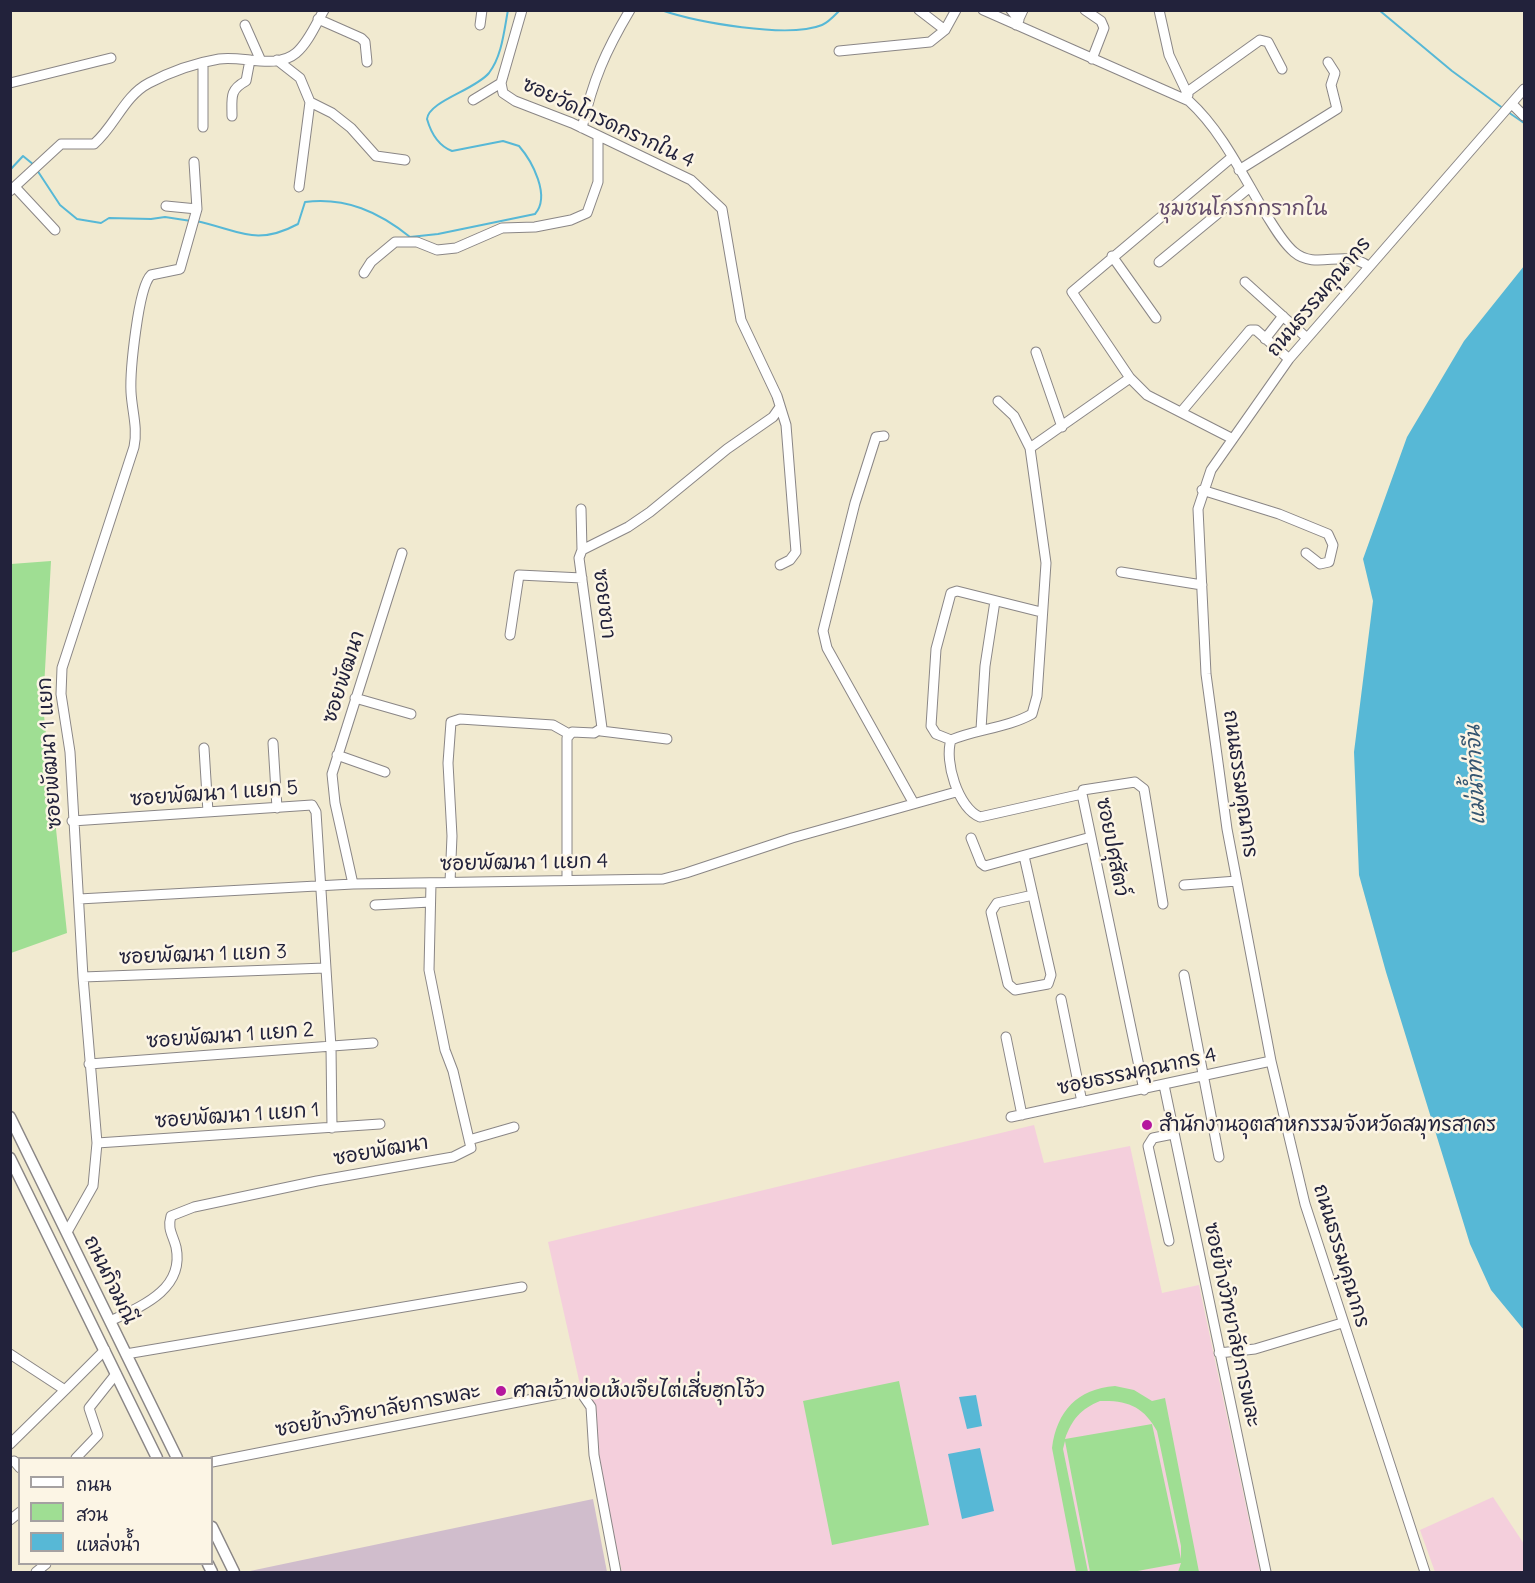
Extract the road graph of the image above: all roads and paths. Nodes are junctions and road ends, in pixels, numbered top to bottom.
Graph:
1 (482, 10) edge
2 (522, 10) edge
3 (630, 10) edge
4 (919, 10) edge
5 (956, 10) edge
6 (983, 10) edge
7 (1011, 10) edge
8 (1085, 10) edge
9 (1159, 10) edge
10 (321, 15) edge
11 (1019, 18) edge
12 (245, 25) dead end
13 (480, 26) dead end
14 (945, 30) junction
15 (839, 51) dead end
16 (111, 58) dead end
17 (256, 60) junction
18 (277, 60) junction
19 (1092, 60) junction
20 (367, 62) dead end
21 (203, 63) junction
22 (1328, 63) dead end
23 (1282, 69) dead end
24 (10, 82) edge
25 (501, 83) junction
26 (1524, 89) edge
27 (1186, 93) junction
28 (473, 100) dead end
29 (310, 102) junction
30 (1510, 105) junction
31 (1198, 109) junction
32 (231, 116) dead end
33 (1524, 116) edge
34 (203, 127) dead end
35 (582, 128) junction
36 (598, 137) junction
37 (1231, 158) junction
38 (405, 160) dead end
39 (194, 162) dead end
40 (1239, 170) junction
41 (299, 187) dead end
42 (1250, 187) junction
43 (13, 189) edge
44 (166, 206) dead end
45 (197, 210) junction
46 (55, 230) dead end
47 (1112, 256) junction
48 (1159, 262) dead end
49 (1368, 266) junction
50 (364, 273) dead end
51 (1245, 282) dead end
52 (1283, 316) junction
53 (1156, 318) dead end
54 (1307, 338) junction
55 (1265, 339) junction
56 (1036, 352) dead end
57 (1289, 360) junction
58 (1130, 378) junction
59 (998, 401) dead end
60 (781, 408) junction
61 (1182, 411) junction
62 (1062, 427) junction
63 (884, 436) dead end
64 (1231, 438) junction
65 (1030, 448) junction
66 (1202, 490) junction
67 (581, 509) dead end
68 (582, 550) junction
69 (402, 553) dead end
70 (1305, 553) dead end
71 (780, 565) dead end
72 (1121, 572) dead end
73 (582, 578) junction
74 (1202, 585) junction
75 (995, 601) junction
76 (1041, 612) junction
77 (510, 635) dead end
78 (356, 698) junction
79 (411, 714) dead end
80 (981, 729) junction
81 (600, 731) junction
82 (569, 734) junction
83 (667, 739) dead end
84 (951, 740) junction
85 (273, 742) dead end
86 (204, 748) dead end
87 (337, 755) junction
88 (385, 772) dead end
89 (956, 792) junction
90 (1082, 794) junction
91 (913, 802) junction
92 (276, 808) junction
93 (208, 812) junction
94 (72, 820) junction
95 (1091, 837) junction
96 (971, 838) dead end
97 (1024, 856) junction
98 (567, 879) junction
99 (1237, 881) junction
100 (450, 882) junction
101 (431, 883) junction
102 (353, 884) junction
103 (1184, 885) dead end
104 (320, 886) junction
105 (1033, 895) junction
106 (79, 899) junction
107 (430, 902) junction
108 (1163, 904) dead end
109 (375, 905) dead end
110 (325, 968) junction
111 (1184, 975) dead end
112 (83, 977) junction
113 (1060, 999) dead end
114 (1006, 1037) dead end
115 (373, 1043) dead end
116 (331, 1047) junction
117 (1270, 1061) junction
118 (89, 1064) junction
119 (1202, 1077) junction
120 (1164, 1085) junction
121 (1144, 1090) junction
122 (1082, 1102) junction
123 (1022, 1115) junction
124 (10, 1117) edge
125 (1011, 1117) dead end
126 (380, 1124) dead end
127 (514, 1127) dead end
128 (332, 1128) junction
129 (1173, 1134) junction
130 (469, 1140) junction
131 (97, 1143) junction
132 (1219, 1157) dead end
133 (10, 1158) edge
134 (67, 1232) junction
135 (1169, 1241) dead end
136 (522, 1287) dead end
137 (110, 1321) junction
138 (1342, 1323) junction
139 (105, 1350) junction
140 (1219, 1353) junction
141 (10, 1354) edge
142 (126, 1354) junction
143 (116, 1374) junction
144 (65, 1390) junction
145 (10, 1444) edge
146 (76, 1457) edge
147 (157, 1457) edge
148 (177, 1457) edge
149 (213, 1462) edge
150 (213, 1529) edge
151 (234, 1572) edge
152 (616, 1572) edge
153 (1266, 1572) edge
154 (1425, 1572) edge

1 - 13 street
2 - 25 street, ซอยวัดโกรดกรากใน 4
3 - 35 street
4 - 14 street
5 - 14 street
6 - 11 street
7 - 11 street
8 - 19 street
9 - 27 street
10 - 18 street
10 - 20 street
11 - 19 street
12 - 17 street
14 - 15 street
16 - 24 street
17 - 18 street
17 - 21 street
17 - 32 street
18 - 29 street
19 - 31 street
21 - 34 street
21 - 43 street
22 - 40 street
23 - 27 street
25 - 28 street
25 - 35 street, ซอยวัดโกรดกรากใน 4
26 - 30 street, ถนนธรรมคุณากร
27 - 31 street
29 - 38 street
29 - 41 street
30 - 33 street
30 - 49 street, ถนนธรรมคุณากร
31 - 37 street
35 - 36 street, ซอยวัดโกรดกรากใน 4
36 - 50 street
36 - 60 street, ซอยวัดโกรดกรากใน 4
37 - 40 street
37 - 47 street
39 - 45 street, ซอยพัฒนา 1 แยก
40 - 42 street
42 - 48 street
42 - 49 street
43 - 46 street
44 - 45 street
45 - 94 street, ซอยพัฒนา 1 แยก
47 - 53 street
47 - 58 street
49 - 54 street, ถนนธรรมคุณากร
51 - 52 street
52 - 54 street
52 - 55 street
54 - 57 street, ถนนธรรมคุณากร
55 - 57 street
55 - 61 street
56 - 62 street
57 - 64 street, ถนนธรรมคุณากร
58 - 61 street
58 - 62 street
59 - 65 street
60 - 68 street, ซอยชบา
60 - 71 street, ซอยวัดโกรดกรากใน 4
61 - 64 street
62 - 65 street
63 - 91 street
64 - 66 street, ถนนธรรมคุณากร
65 - 76 street
66 - 70 street
66 - 74 street, ถนนธรรมคุณากร
67 - 68 street
68 - 73 street, ซอยชบา
69 - 78 street, ซอยพัฒนา
72 - 74 street
73 - 77 street
73 - 81 street, ซอยชบา
74 - 99 street, ถนนธรรมคุณากร
75 - 76 street
75 - 80 street
75 - 84 street
76 - 80 street
78 - 79 street
78 - 87 street, ซอยพัฒนา
80 - 84 street
81 - 82 street
81 - 83 street
82 - 98 street
82 - 100 street
84 - 89 street
85 - 92 street
86 - 93 street
87 - 88 street
87 - 102 street, ซอยพัฒนา
89 - 90 street
89 - 91 street, ซอยพัฒนา 1 แยก 4
90 - 95 street, ซอยปศุสัตว์
90 - 108 street, ซอยปศุสัตว์
91 - 98 street, ซอยพัฒนา 1 แยก 4
92 - 93 street, ซอยพัฒนา 1 แยก 5
92 - 104 street, ซอยพัฒนา 1 แยก 5
93 - 94 street, ซอยพัฒนา 1 แยก 5
94 - 106 street, ซอยพัฒนา 1 แยก
95 - 97 street
95 - 121 street, ซอยปศุสัตว์
96 - 97 street
97 - 105 street
98 - 100 street, ซอยพัฒนา 1 แยก 4
99 - 103 street
99 - 117 street, ถนนธรรมคุณากร
100 - 101 street, ซอยพัฒนา 1 แยก 4
101 - 102 street, ซอยพัฒนา 1 แยก 4
101 - 107 street
102 - 104 street, ซอยพัฒนา 1 แยก 4
104 - 106 street, ซอยพัฒนา 1 แยก 4
104 - 110 street
105 - 105 street
106 - 112 street, ซอยพัฒนา 1 แยก
107 - 109 street
107 - 130 street
110 - 112 street, ซอยพัฒนา 1 แยก 3
110 - 116 street
111 - 119 street
112 - 118 street, ซอยพัฒนา 1 แยก
113 - 122 street
114 - 123 street
115 - 116 street, ซอยพัฒนา 1 แยก 2
116 - 118 street, ซอยพัฒนา 1 แยก 2
116 - 128 street
117 - 119 street, ซอยธรรมคุณากร 4
117 - 138 street, ถนนธรรมคุณากร
118 - 131 street, ซอยพัฒนา 1 แยก
119 - 120 street, ซอยธรรมคุณากร 4
119 - 132 street
120 - 121 street, ซอยธรรมคุณากร 4
120 - 129 street, ซอยข้างวิทยาลัยการพละ
121 - 122 street, ซอยธรรมคุณากร 4
122 - 123 street, ซอยธรรมคุณากร 4
123 - 125 street, ซอยธรรมคุณากร 4
124 - 134 main road, ถนนกิจมณี
126 - 128 street, ซอยพัฒนา 1 แยก 1
127 - 130 street
128 - 131 street, ซอยพัฒนา 1 แยก 1
129 - 135 street
129 - 140 street, ซอยข้างวิทยาลัยการพละ
130 - 137 street, ซอยพัฒนา
131 - 134 street, ซอยพัฒนา 1 แยก
133 - 139 main road, ถนนกิจมณี
134 - 137 main road, ถนนกิจมณี
136 - 142 street
137 - 142 main road, ถนนกิจมณี
138 - 140 street
138 - 154 street, ถนนธรรมคุณากร
139 - 143 main road, ถนนกิจมณี
139 - 144 street
140 - 153 street, ซอยข้างวิทยาลัยการพละ
141 - 144 street
142 - 148 main road, ถนนกิจมณี
143 - 146 street
143 - 147 main road, ถนนกิจมณี
144 - 145 street
149 - 152 street, ซอยข้างวิทยาลัยการพละ
150 - 151 main road

